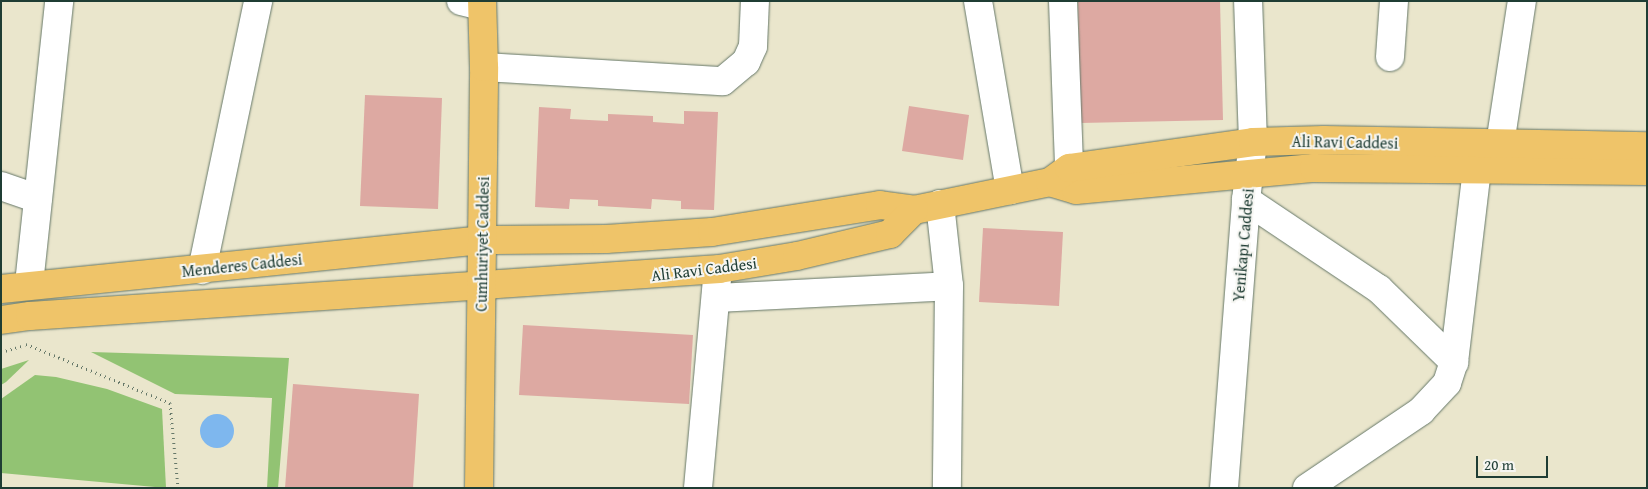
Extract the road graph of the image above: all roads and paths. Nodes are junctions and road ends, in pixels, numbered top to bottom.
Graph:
1 (59, 1) edge
2 (258, 1) edge
3 (755, 1) edge
4 (978, 1) edge
5 (1063, 1) edge
6 (1248, 1) edge
7 (1394, 1) edge
8 (1522, 1) edge
9 (475, 3) edge
10 (1390, 57) dead end
11 (484, 67) junction
12 (1253, 142) junction
13 (1500, 144) junction
14 (1647, 146) edge
15 (1477, 170) junction
16 (1647, 171) edge
17 (1250, 172) junction
18 (1059, 175) junction
19 (1, 186) edge
20 (1010, 190) junction
21 (38, 199) junction
22 (1246, 200) junction
23 (940, 204) junction
24 (914, 210) junction
25 (482, 240) junction
26 (719, 269) junction
27 (202, 270) junction
28 (30, 284) junction
29 (482, 284) junction
30 (949, 286) junction
31 (1, 289) edge
32 (716, 298) junction
33 (30, 316) junction
34 (1, 320) edge
35 (26, 344) junction
36 (1, 352) edge
37 (1454, 362) junction
38 (178, 488) edge
39 (479, 488) edge
40 (698, 488) edge
41 (947, 488) edge
42 (1224, 488) edge
43 (1307, 488) edge

1 - 21 street
2 - 27 street
3 - 11 street
4 - 20 street
5 - 18 street
6 - 12 street, Yenikapı Caddesi
7 - 10 street
8 - 13 street
9 - 11 main road, Cumhuriyet Caddesi
11 - 25 main road, Cumhuriyet Caddesi
12 - 13 main road, Ali Ravi Caddesi
12 - 17 street, Yenikapı Caddesi
12 - 18 main road, Ali Ravi Caddesi
13 - 14 main road, Ali Ravi Caddesi
15 - 16 main road, Ali Ravi Caddesi
15 - 17 main road, Ali Ravi Caddesi
15 - 37 street
17 - 18 main road, Ali Ravi Caddesi
17 - 22 street, Yenikapı Caddesi
18 - 20 main road, Ali Ravi Caddesi
19 - 21 street
20 - 23 main road, Ali Ravi Caddesi
21 - 28 street
22 - 37 street
22 - 42 street, Yenikapı Caddesi
23 - 24 main road, Ali Ravi Caddesi
23 - 30 street
24 - 25 main road, Ali Ravi Caddesi
24 - 26 main road, Ali Ravi Caddesi
25 - 27 main road, Menderes Caddesi
25 - 29 main road, Cumhuriyet Caddesi
26 - 29 main road, Ali Ravi Caddesi
26 - 32 street
27 - 28 main road, Menderes Caddesi
28 - 31 main road, Menderes Caddesi
29 - 33 main road, Menderes Caddesi
29 - 39 main road, Cumhuriyet Caddesi
30 - 32 street
30 - 41 street
32 - 40 street
33 - 34 main road, Menderes Caddesi
33 - 35 path
35 - 36 path
35 - 38 path
37 - 43 street

